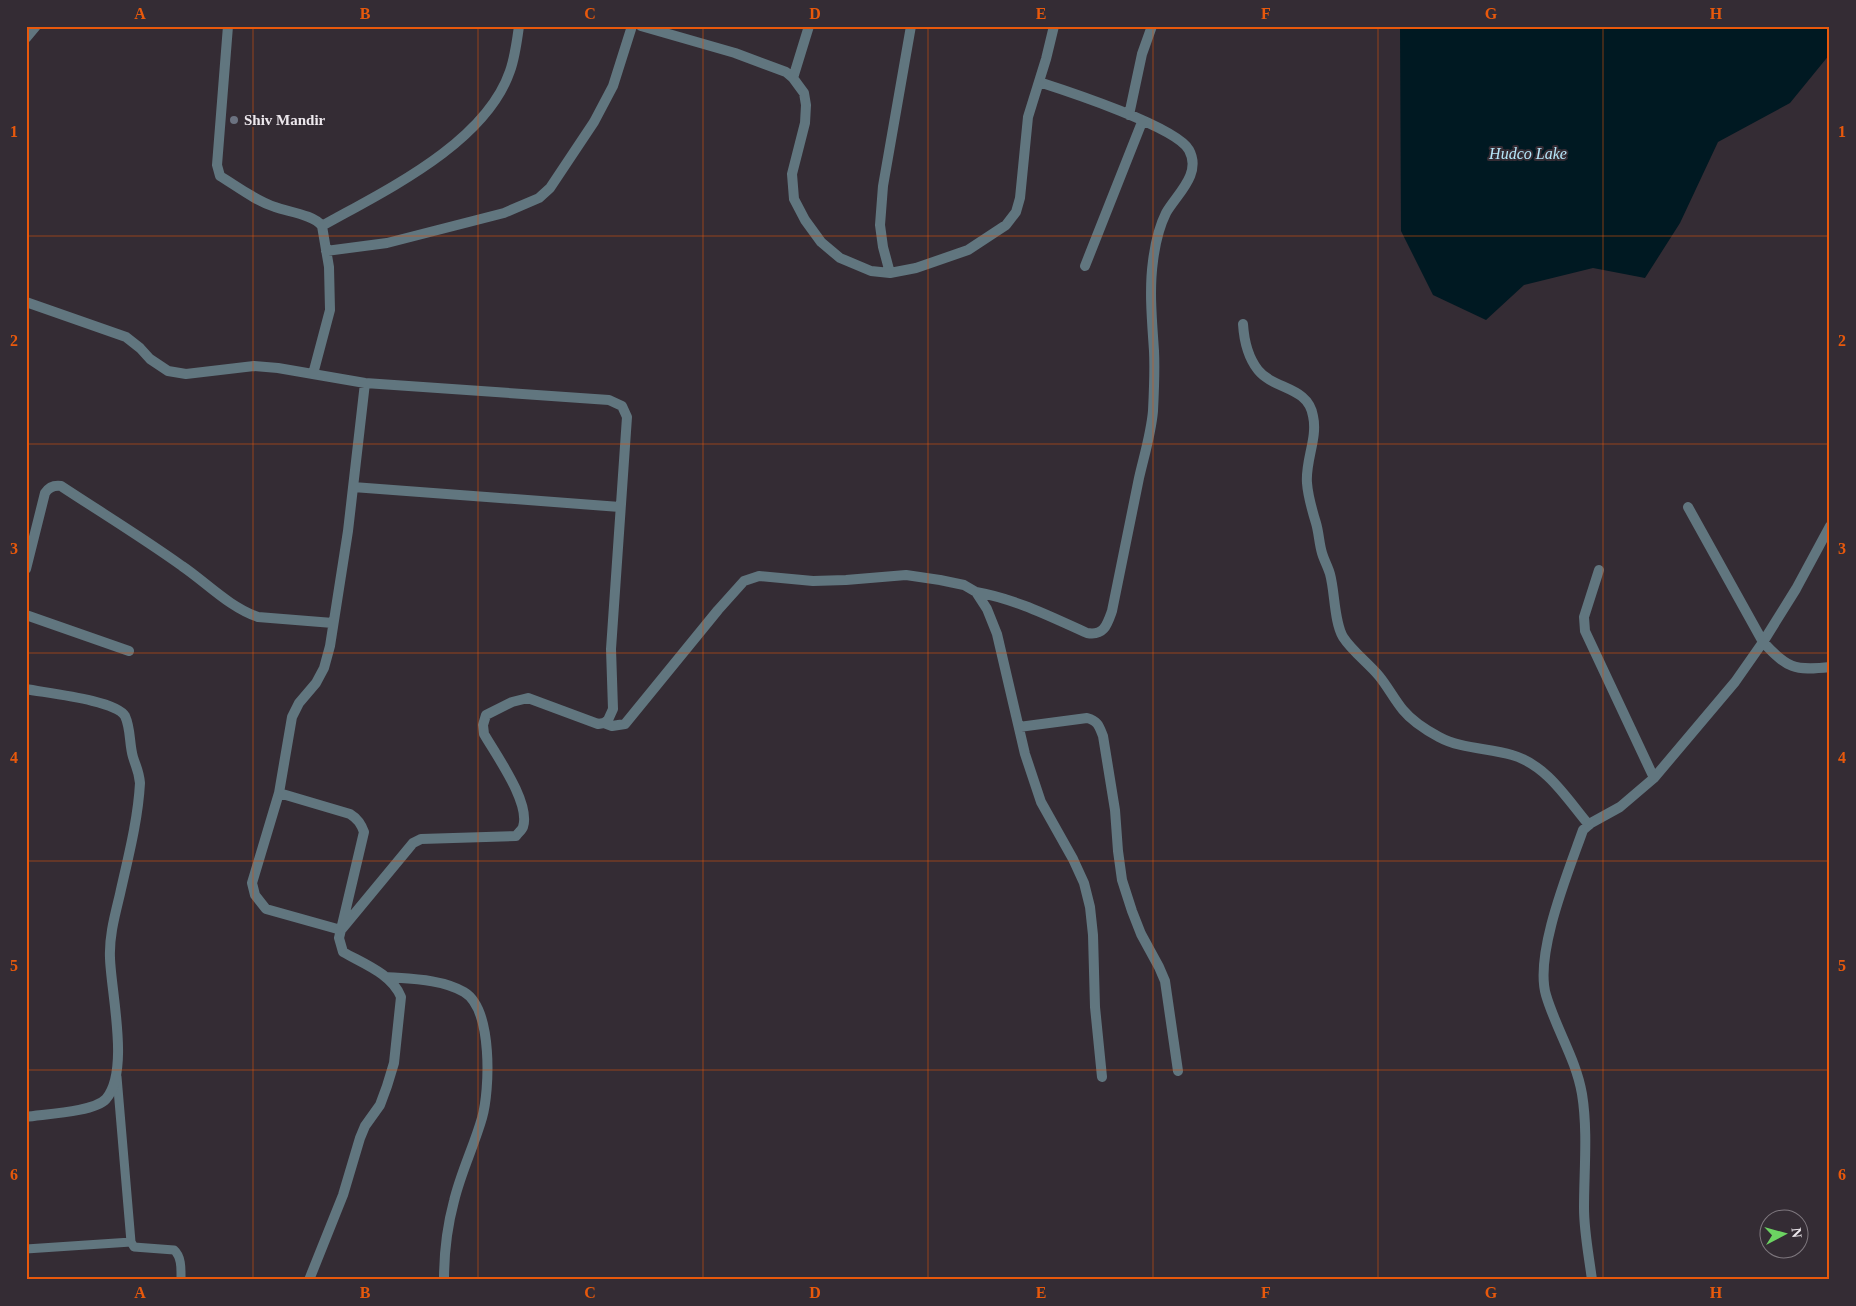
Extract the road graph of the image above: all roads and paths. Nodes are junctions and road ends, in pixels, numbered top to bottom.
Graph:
1 (36, 26) edge
2 (228, 26) edge
3 (519, 26) edge
4 (632, 26) edge
5 (641, 26) edge
6 (808, 26) edge
7 (911, 26) edge
8 (1054, 26) edge
9 (1152, 26) edge
10 (26, 38) edge
11 (793, 78) junction
12 (1039, 82) junction
13 (1129, 115) junction
14 (1142, 122) junction
15 (322, 226) junction
16 (326, 251) junction
17 (1085, 266) dead end
18 (890, 273) junction
19 (26, 302) edge
20 (1243, 324) dead end
21 (313, 374) junction
22 (365, 383) junction
23 (353, 487) junction
24 (620, 507) junction
25 (1688, 507) dead end
26 (1830, 526) edge
27 (26, 569) edge
28 (1598, 570) dead end
29 (976, 592) junction
30 (26, 615) edge
31 (333, 623) junction
32 (1763, 642) junction
33 (129, 651) dead end
34 (1830, 667) edge
35 (26, 689) edge
36 (604, 723) junction
37 (1019, 727) junction
38 (1654, 778) junction
39 (279, 793) junction
40 (1589, 825) junction
41 (341, 930) junction
42 (386, 977) junction
43 (1178, 1071) dead end
44 (117, 1076) junction
45 (1102, 1077) dead end
46 (26, 1117) edge
47 (130, 1242) junction
48 (26, 1249) edge
49 (181, 1280) edge
50 (309, 1280) edge
51 (444, 1280) edge
52 (1592, 1280) edge

1 - 10 street
2 - 15 street
3 - 15 street
4 - 16 street
5 - 11 street
6 - 11 street
7 - 18 street
8 - 12 street
9 - 13 street
11 - 18 street
12 - 13 street
12 - 18 street
13 - 14 street
14 - 17 street
14 - 29 street
15 - 16 street
16 - 21 street
19 - 21 street
20 - 40 street
21 - 22 street
22 - 23 street
22 - 24 street
23 - 24 street
23 - 31 street
24 - 36 street
25 - 32 street
26 - 32 street
27 - 31 street
28 - 38 street
29 - 36 street
29 - 37 street
30 - 33 street
31 - 39 street
32 - 34 street
32 - 38 street
35 - 44 street
36 - 41 street
37 - 43 street
37 - 45 street
38 - 40 street
39 - 41 street
39 - 41 street
40 - 52 street
41 - 42 street
42 - 50 street
42 - 51 street
44 - 46 street
44 - 47 lane
47 - 48 lane
47 - 49 lane

